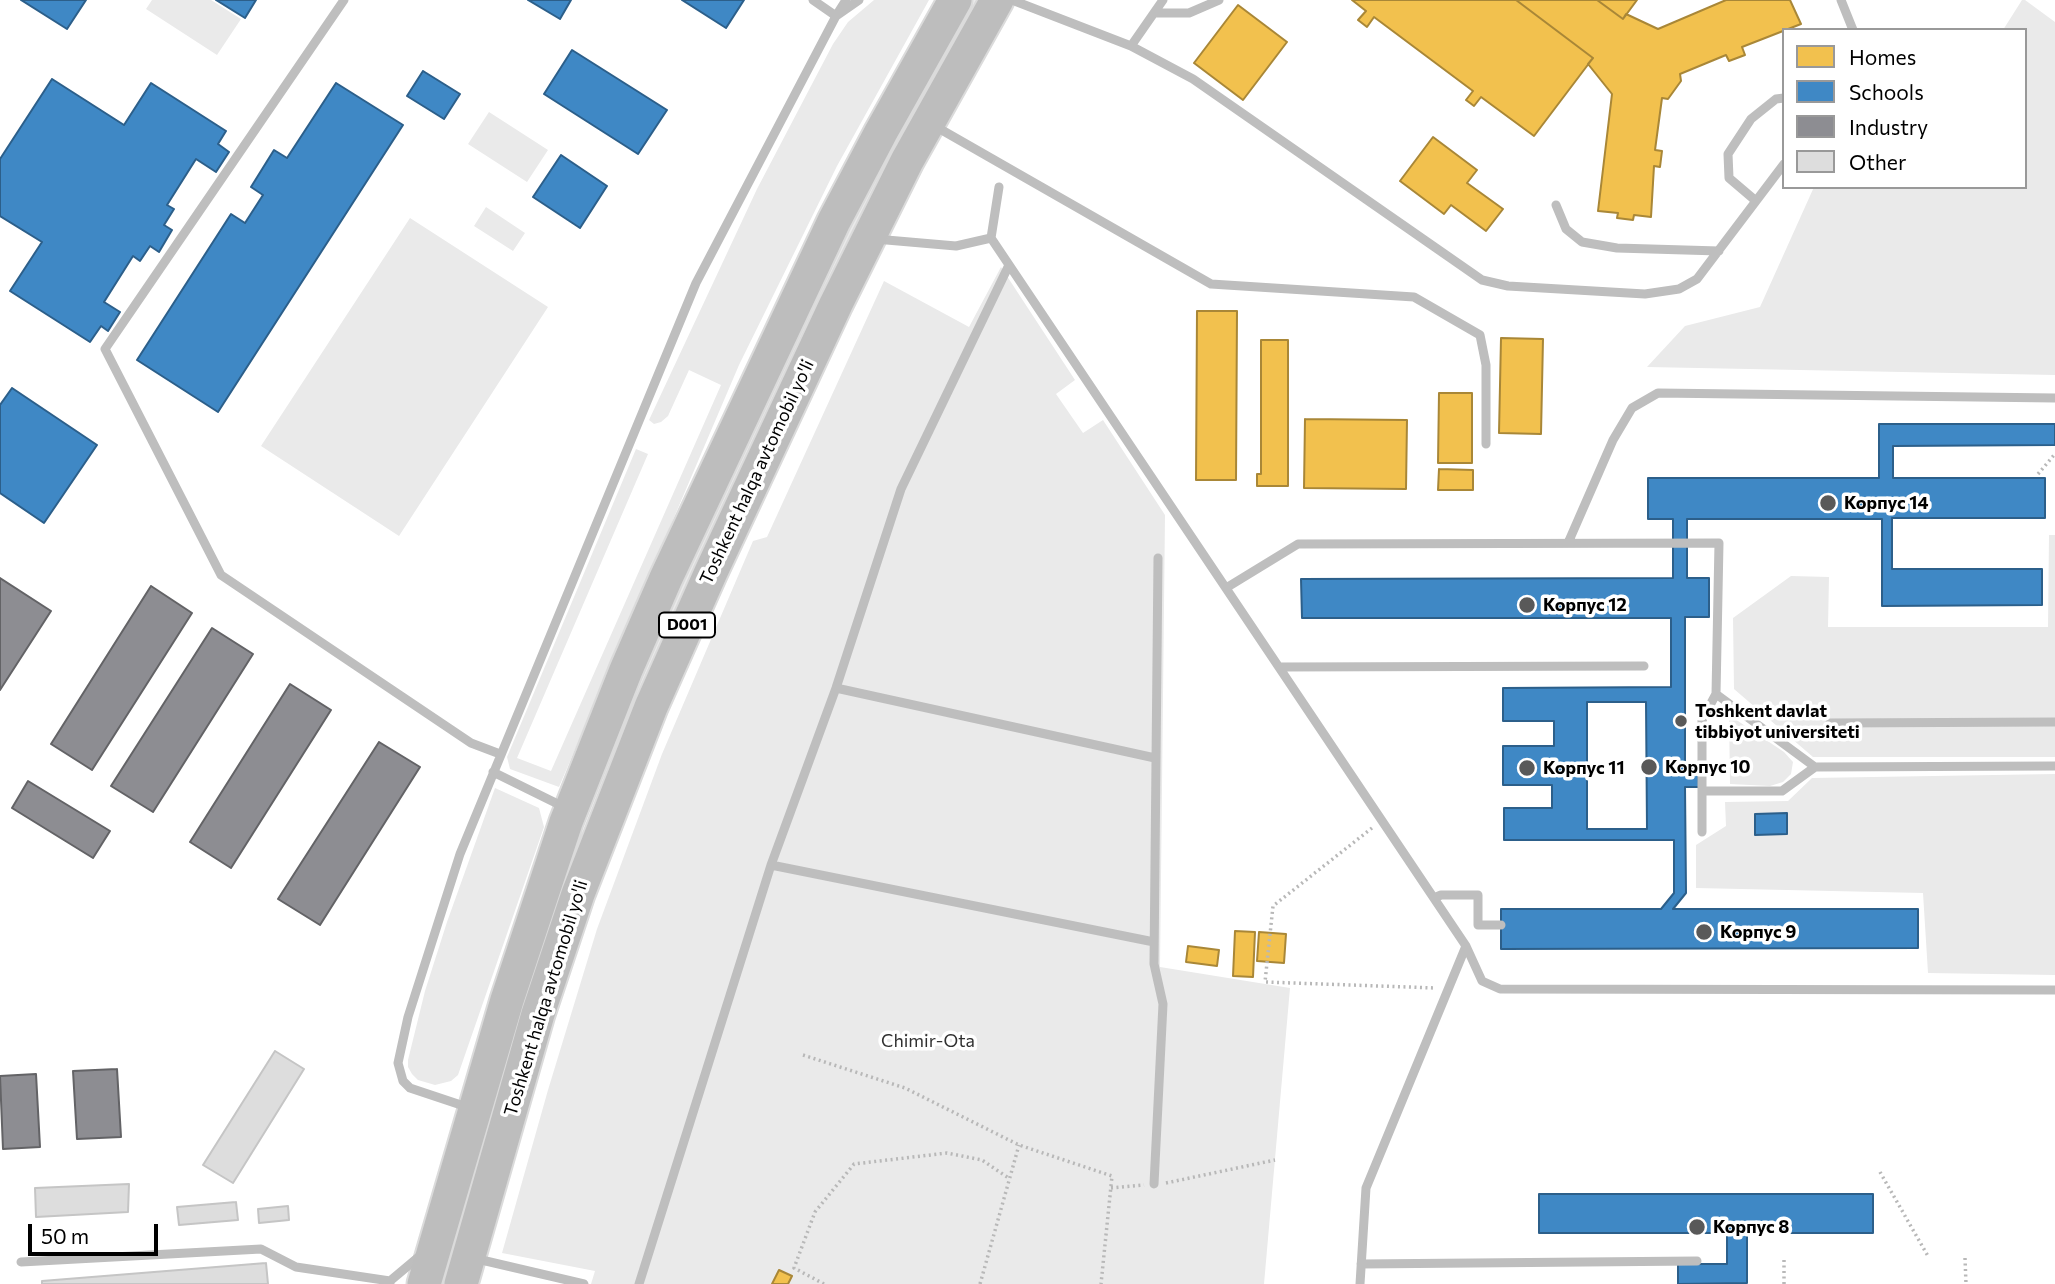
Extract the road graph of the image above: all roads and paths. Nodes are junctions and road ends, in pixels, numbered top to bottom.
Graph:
1 (344, 0) edge
2 (813, 0) edge
3 (846, 0) edge
4 (859, 0) edge
5 (955, 0) edge
6 (997, 0) edge
7 (1012, 0) edge
8 (1163, 0) edge
9 (1219, 0) edge
10 (1840, 0) edge
11 (1154, 13) junction
12 (836, 16) junction
13 (1852, 28) edge
14 (1132, 46) junction
15 (1782, 98) edge
16 (929, 122) junction
17 (1782, 167) edge
18 (999, 187) dead end
19 (1756, 201) junction
20 (1556, 205) dead end
21 (868, 239) junction
22 (991, 239) junction
23 (1719, 251) junction
24 (1009, 265) junction
25 (2055, 398) edge
26 (1486, 444) dead end
27 (2055, 454) edge
28 (2038, 474) dead end
29 (1567, 543) junction
30 (1158, 558) dead end
31 (1226, 588) junction
32 (1644, 666) dead end
33 (1279, 667) junction
34 (836, 688) junction
35 (1716, 694) junction
36 (2055, 722) edge
37 (1830, 723) dead end
38 (500, 754) junction
39 (1155, 758) junction
40 (589, 762) junction
41 (2055, 766) edge
42 (1815, 767) junction
43 (494, 772) junction
44 (622, 776) junction
45 (1702, 791) junction
46 (570, 810) junction
47 (1382, 820) junction
48 (1702, 832) dead end
49 (771, 865) junction
50 (1434, 898) junction
51 (1501, 925) dead end
52 (1154, 942) junction
53 (1466, 946) junction
54 (1448, 989) junction
55 (2055, 990) edge
56 (803, 1055) dead end
57 (475, 1110) junction
58 (1019, 1145) junction
59 (1275, 1160) dead end
60 (1880, 1172) dead end
61 (1010, 1179) junction
62 (1154, 1184) junction
63 (1111, 1188) junction
64 (436, 1242) junction
65 (1929, 1258) dead end
66 (1965, 1258) dead end
67 (1784, 1260) dead end
68 (1697, 1261) dead end
69 (21, 1262) dead end
70 (1361, 1264) junction
71 (465, 1270) edge
72 (390, 1282) edge
73 (424, 1284) edge
74 (584, 1284) edge
75 (639, 1284) edge
76 (824, 1284) edge
77 (980, 1284) edge
78 (1101, 1284) edge
79 (1360, 1284) edge
80 (1784, 1284) edge
81 (1966, 1284) edge

1 - 38 lane
2 - 12 lane
3 - 12 lane
4 - 12 lane
5 - 40 highway, Toshkent halqa avtomobil yo'li / D001
6 - 16 highway, Toshkent halqa avtomobil yo'li / D001
7 - 14 lane
8 - 11 lane
9 - 11 lane
10 - 13 lane
11 - 14 lane
12 - 38 lane
14 - 23 lane
15 - 19 lane
16 - 21 highway, Toshkent halqa avtomobil yo'li / D001
16 - 26 lane
17 - 19 lane
18 - 22 lane
19 - 23 lane
20 - 23 lane
21 - 22 lane
21 - 44 highway, Toshkent halqa avtomobil yo'li / D001
22 - 24 lane
24 - 31 lane
24 - 34 lane
25 - 29 lane
27 - 28 path
29 - 31 lane
29 - 35 lane
30 - 39 lane
31 - 33 lane
32 - 33 lane
33 - 47 lane
34 - 39 lane
34 - 49 lane
35 - 42 lane
35 - 45 lane
36 - 37 lane
38 - 43 lane
39 - 52 lane
40 - 44 highway
40 - 46 highway, Toshkent halqa avtomobil yo'li / D001
41 - 42 lane
42 - 45 lane
43 - 46 lane
43 - 57 lane
44 - 71 highway, Toshkent halqa avtomobil yo'li / D001
45 - 48 lane
46 - 57 highway, Toshkent halqa avtomobil yo'li / D001
47 - 50 lane
47 - 54 path
49 - 52 lane
49 - 75 lane
50 - 51 lane
50 - 53 lane
52 - 62 lane
53 - 54 lane
53 - 55 lane
54 - 70 lane
56 - 58 path
57 - 64 highway, Toshkent halqa avtomobil yo'li / D001
58 - 61 path
58 - 63 path
59 - 62 path
60 - 65 path
61 - 76 path
61 - 77 path
62 - 63 path
63 - 78 path
64 - 72 lane
64 - 73 highway, Toshkent halqa avtomobil yo'li / D001
66 - 81 path
67 - 80 path
68 - 70 lane
69 - 72 lane
70 - 79 lane
71 - 74 lane

